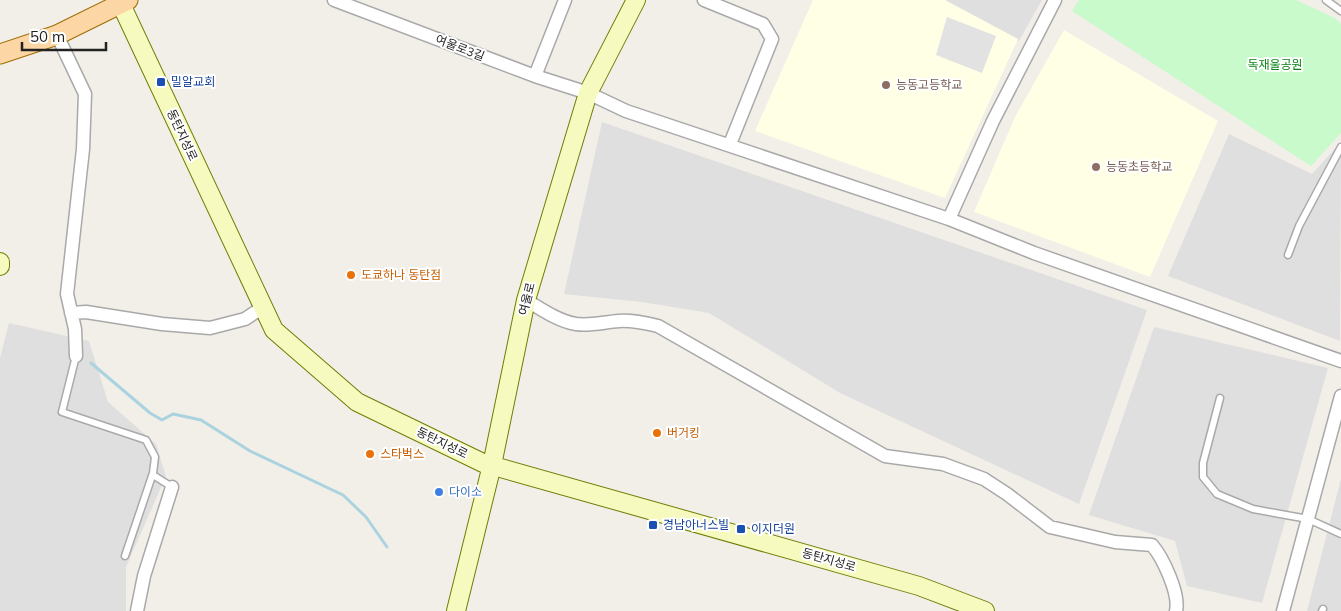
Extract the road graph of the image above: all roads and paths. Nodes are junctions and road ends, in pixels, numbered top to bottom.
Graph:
1 (564, 0) edge
2 (636, 0) edge
3 (704, 0) edge
4 (1055, 0) edge
5 (1326, 0) edge
6 (122, 1) edge
7 (340, 1) edge
8 (1341, 11) edge
9 (57, 35) junction
10 (0, 54) edge
11 (535, 76) junction
12 (588, 93) junction
13 (730, 144) junction
14 (1341, 147) edge
15 (949, 219) junction
16 (1288, 255) dead end
17 (526, 300) junction
18 (263, 307) junction
19 (71, 313) junction
20 (76, 356) joint
21 (1341, 361) edge
22 (1341, 396) edge
23 (1220, 398) dead end
24 (492, 465) junction
25 (153, 475) junction
26 (172, 487) joint
27 (1308, 519) junction
28 (1341, 534) edge
29 (125, 556) dead end
30 (137, 611) edge
31 (456, 611) edge
32 (985, 611) edge
33 (1176, 611) edge
34 (1283, 611) edge

1 - 11 street
2 - 12 main road, 여울로
3 - 13 street
4 - 15 street
5 - 8 lane
6 - 9 main road
6 - 18 main road, 동탄지성로
7 - 11 street, 여울로3길
9 - 10 main road
9 - 19 street
11 - 12 street, 여울로3길
12 - 13 street, 여울로3길
12 - 17 main road, 여울로
13 - 15 street, 여울로3길
14 - 16 lane
15 - 21 street, 여울로3길
17 - 24 main road, 여울로
17 - 33 street
18 - 19 street
18 - 24 main road, 동탄지성로
19 - 20 street
20 - 25 lane
22 - 27 street
23 - 27 lane
24 - 31 main road, 여울로
24 - 32 main road, 동탄지성로
25 - 26 lane
25 - 29 lane
26 - 30 street
27 - 28 lane
27 - 34 street

